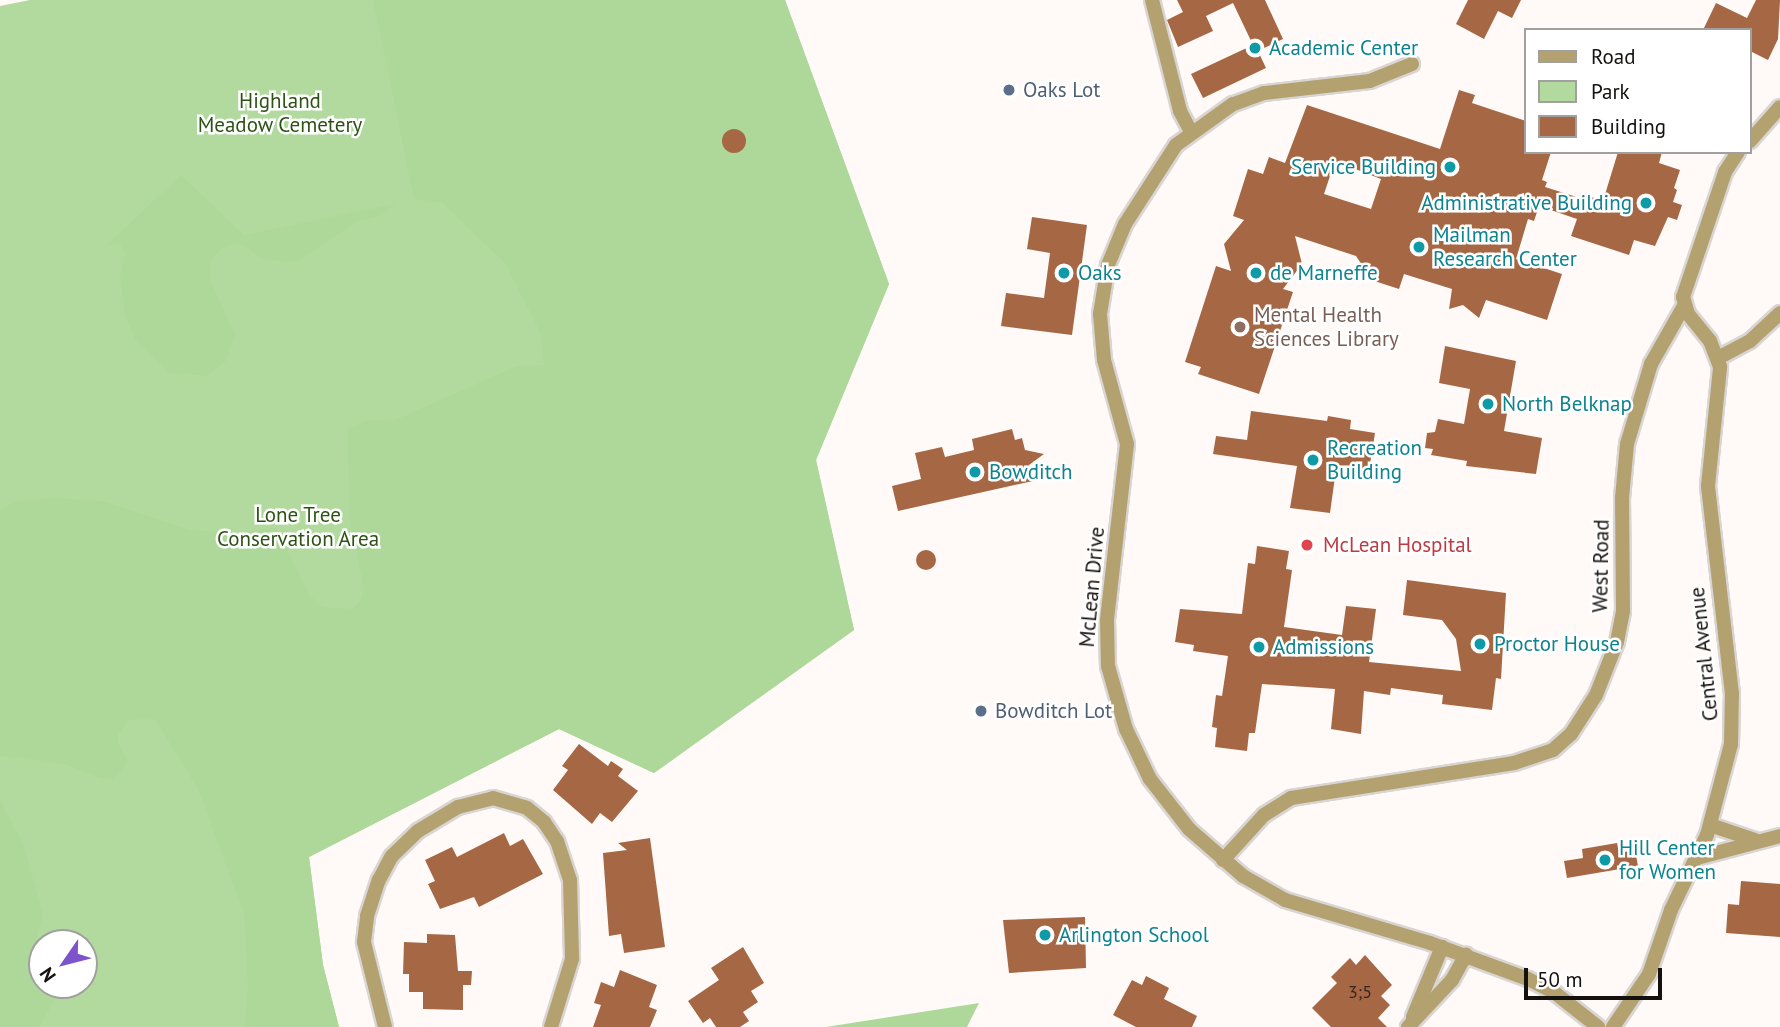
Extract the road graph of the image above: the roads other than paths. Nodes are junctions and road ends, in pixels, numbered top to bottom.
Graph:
1 (1152, 0) edge
2 (1412, 64) dead end
3 (1780, 107) edge
4 (1191, 132) junction
5 (1752, 139) edge
6 (1737, 154) edge
7 (1684, 306) junction
8 (1780, 313) edge
9 (1718, 358) junction
10 (1710, 825) junction
11 (1780, 836) edge
12 (1755, 840) junction
13 (1698, 858) junction
14 (1223, 860) junction
15 (1442, 947) junction
16 (1466, 955) junction
17 (385, 1027) edge
18 (551, 1027) edge
19 (1408, 1027) edge
20 (1598, 1027) edge
21 (1613, 1027) edge

1 - 4 street
2 - 4 street, McLean Drive
3 - 5 street
4 - 14 street, McLean Drive
6 - 7 street, West Road
7 - 9 street
7 - 14 street, West Road
8 - 9 street
9 - 10 street, Central Avenue
10 - 12 street
10 - 13 street, Central Avenue
11 - 12 street
12 - 13 street
13 - 21 street, Central Avenue
14 - 15 street, McLean Drive
15 - 16 street, McLean Drive
15 - 19 street
16 - 19 street
16 - 20 street, McLean Drive
17 - 18 street

